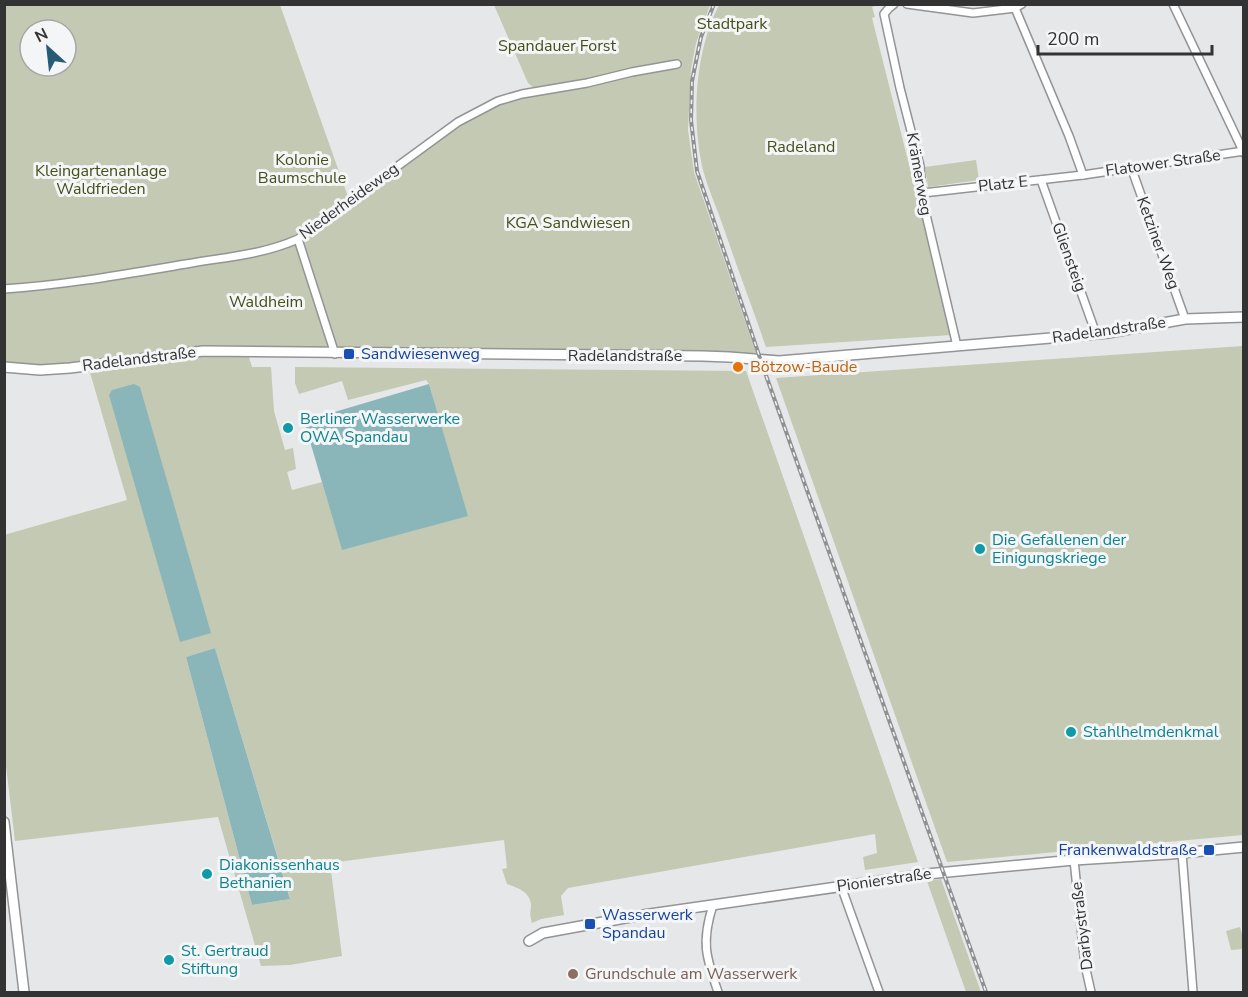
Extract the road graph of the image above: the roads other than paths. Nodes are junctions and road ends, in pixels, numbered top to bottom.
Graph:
1 (894, 4) edge
2 (907, 4) edge
3 (1173, 4) edge
4 (1018, 6) edge
5 (677, 64) dead end
6 (1243, 152) edge
7 (1131, 168) junction
8 (1083, 175) junction
9 (1041, 180) junction
10 (922, 193) junction
11 (298, 239) junction
12 (4, 289) edge
13 (1244, 317) edge
14 (1185, 320) junction
15 (1096, 334) junction
16 (957, 346) junction
17 (335, 354) junction
18 (4, 368) edge
19 (4, 822) edge
20 (1244, 847) edge
21 (1182, 853) junction
22 (1074, 860) junction
23 (841, 886) junction
24 (8, 887) edge
25 (713, 905) junction
26 (529, 941) dead end
27 (24, 993) edge
28 (718, 993) edge
29 (879, 993) edge
30 (1091, 993) edge
31 (1193, 993) edge

1 - 10 street, Krämerweg
2 - 4 street
3 - 6 street
4 - 8 street
5 - 11 street, Niederheideweg
6 - 7 street, Flatower Straße
7 - 8 street, Flatower Straße
7 - 14 street, Ketziner Weg
8 - 9 street, Platz E
9 - 10 street, Platz E
9 - 15 street, Gliensteig
10 - 16 street, Krämerweg
11 - 12 street, Niederheideweg
11 - 17 street
13 - 14 street, Radelandstraße
14 - 15 street, Radelandstraße
15 - 16 street, Radelandstraße
16 - 17 street, Radelandstraße
17 - 18 street, Radelandstraße
19 - 24 street
20 - 21 street, Pionierstraße
21 - 22 street, Pionierstraße
21 - 31 street
22 - 23 street, Pionierstraße
22 - 30 street, Darbystraße
23 - 25 street, Pionierstraße
23 - 29 street
24 - 27 street
25 - 26 street, Pionierstraße
25 - 28 street

